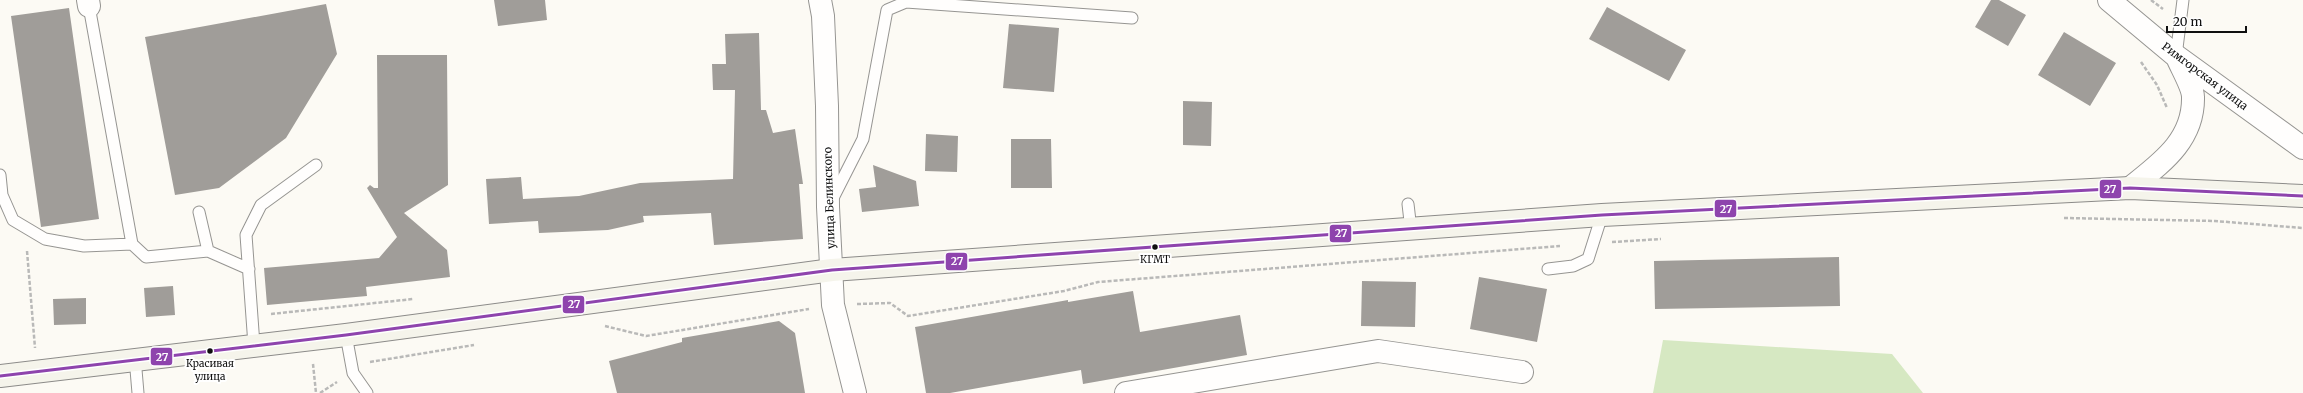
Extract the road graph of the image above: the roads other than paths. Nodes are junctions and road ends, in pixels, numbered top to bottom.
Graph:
1 (820, 0) edge
2 (2109, 0) edge
3 (2183, 0) edge
4 (88, 3) edge
5 (1132, 18) dead end
6 (2176, 56) junction
7 (2303, 148) edge
8 (316, 165) dead end
9 (0, 175) edge
10 (2130, 188) junction
11 (2303, 196) edge
12 (1408, 204) dead end
13 (828, 208) junction
14 (199, 212) dead end
15 (1602, 215) junction
16 (1411, 230) junction
17 (132, 244) junction
18 (208, 251) junction
19 (1548, 269) dead end
20 (249, 270) junction
21 (832, 270) junction
22 (346, 335) junction
23 (254, 345) junction
24 (136, 358) junction
25 (1522, 372) dead end
26 (0, 376) edge
27 (1171, 389) edge
28 (138, 393) edge
29 (367, 393) edge
30 (855, 393) edge
31 (1126, 393) edge

1 - 13 street, улица Белинского
2 - 6 street, Римгорская улица
3 - 6 lane
4 - 17 lane
5 - 13 lane
6 - 7 street, Римгорская улица
6 - 10 street
8 - 20 lane
9 - 17 lane
10 - 11 main road
10 - 15 main road
12 - 16 lane
13 - 21 street, улица Белинского
14 - 18 lane
15 - 16 main road
15 - 19 lane
16 - 21 main road
17 - 18 lane
18 - 20 lane
20 - 23 lane
21 - 22 main road
21 - 30 street, улица Белинского
22 - 23 main road
22 - 29 lane
23 - 24 main road
24 - 26 main road
24 - 28 lane
25 - 27 street
27 - 31 street

